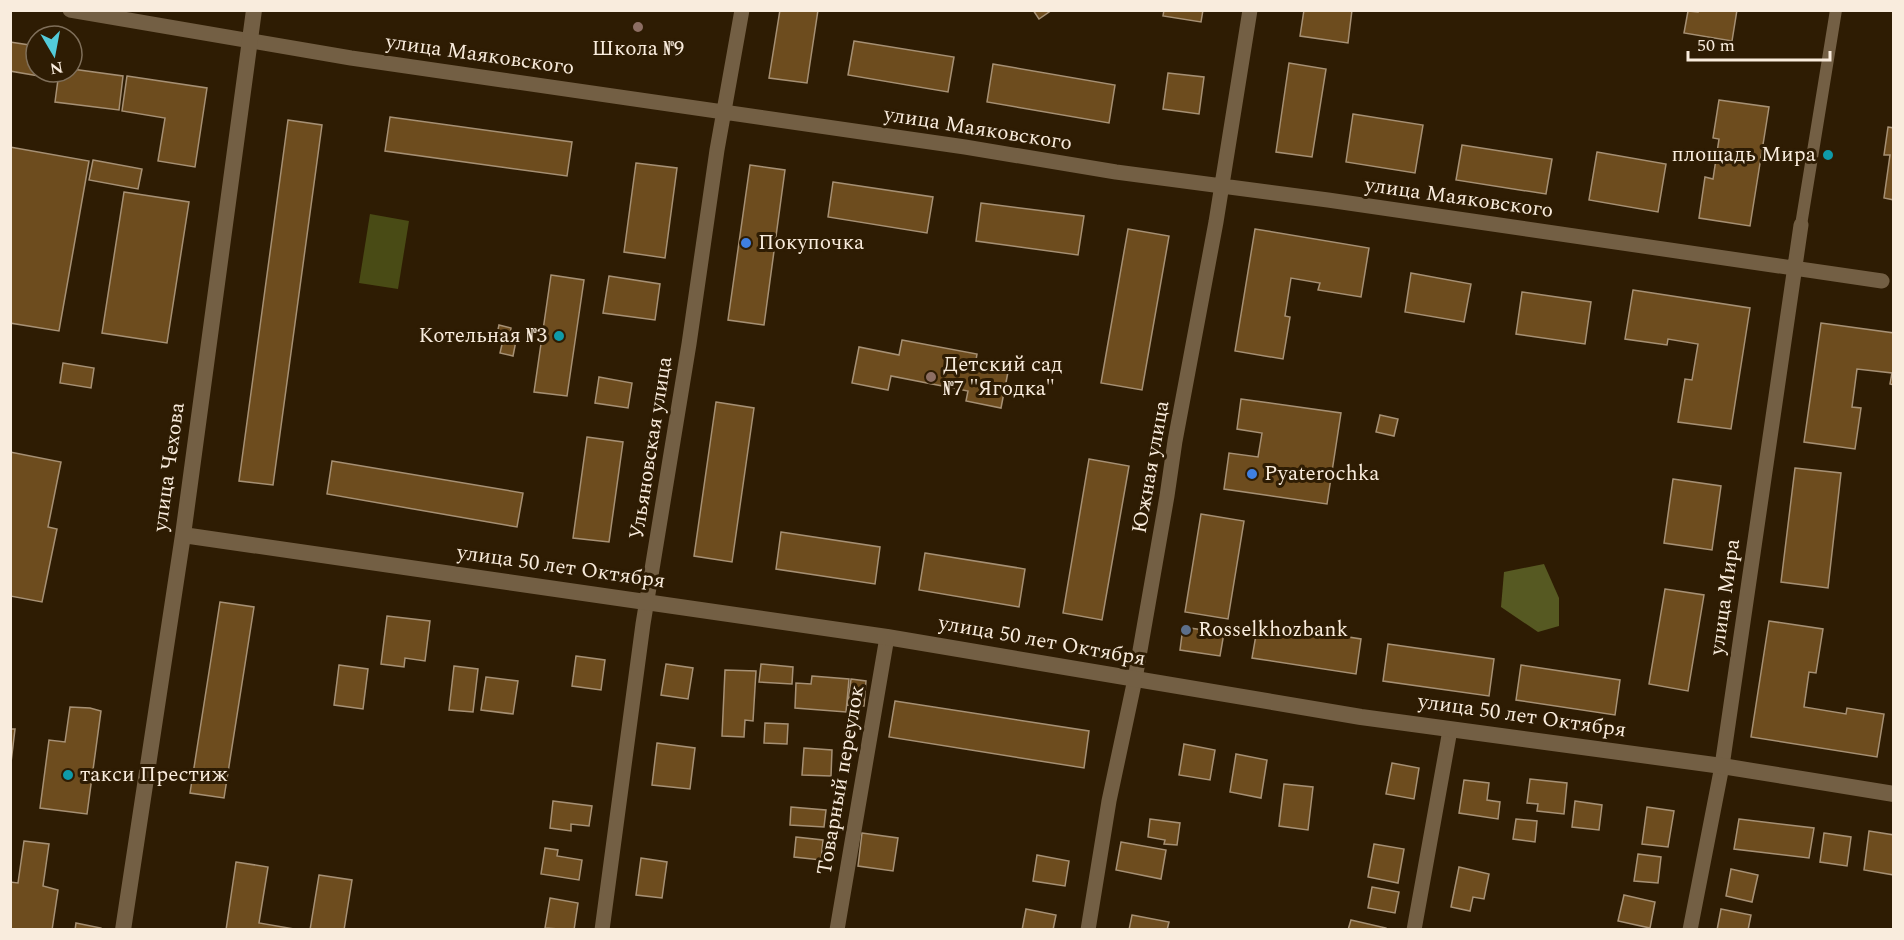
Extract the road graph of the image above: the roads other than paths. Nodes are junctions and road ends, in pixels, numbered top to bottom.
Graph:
1 (70, 10) edge
2 (254, 10) edge
3 (742, 10) edge
4 (1250, 10) edge
5 (1836, 10) edge
6 (249, 41) junction
7 (724, 112) junction
8 (1222, 186) junction
9 (1801, 225) joint
10 (1794, 268) junction
11 (1888, 282) edge
12 (183, 535) junction
13 (648, 603) junction
14 (886, 637) junction
15 (1134, 679) junction
16 (1450, 730) junction
17 (1722, 766) junction
18 (1893, 794) edge
19 (123, 930) edge
20 (602, 930) edge
21 (837, 930) edge
22 (1088, 930) edge
23 (1414, 930) edge
24 (1690, 930) edge

1 - 6 street, улица Маяковского
2 - 6 main road, улица Чехова
3 - 7 street, Ульяновская улица
4 - 8 street, Южная улица
5 - 9 street
6 - 7 street, улица Маяковского
6 - 12 main road, улица Чехова
7 - 8 street, улица Маяковского
7 - 13 street, Ульяновская улица
8 - 10 street, улица Маяковского
8 - 15 street, Южная улица
9 - 10 street, улица Мира
10 - 11 street, улица Маяковского
10 - 17 street, улица Мира
12 - 13 main road, улица 50 лет Октября
12 - 19 main road, улица Чехова
13 - 14 main road, улица 50 лет Октября
13 - 20 street, Ульяновская улица
14 - 15 main road, улица 50 лет Октября
14 - 21 street, Товарный переулок
15 - 16 main road, улица 50 лет Октября
15 - 22 street, Южная улица
16 - 17 main road, улица 50 лет Октября
16 - 23 street
17 - 18 main road, улица 50 лет Октября
17 - 24 street, улица Мира

